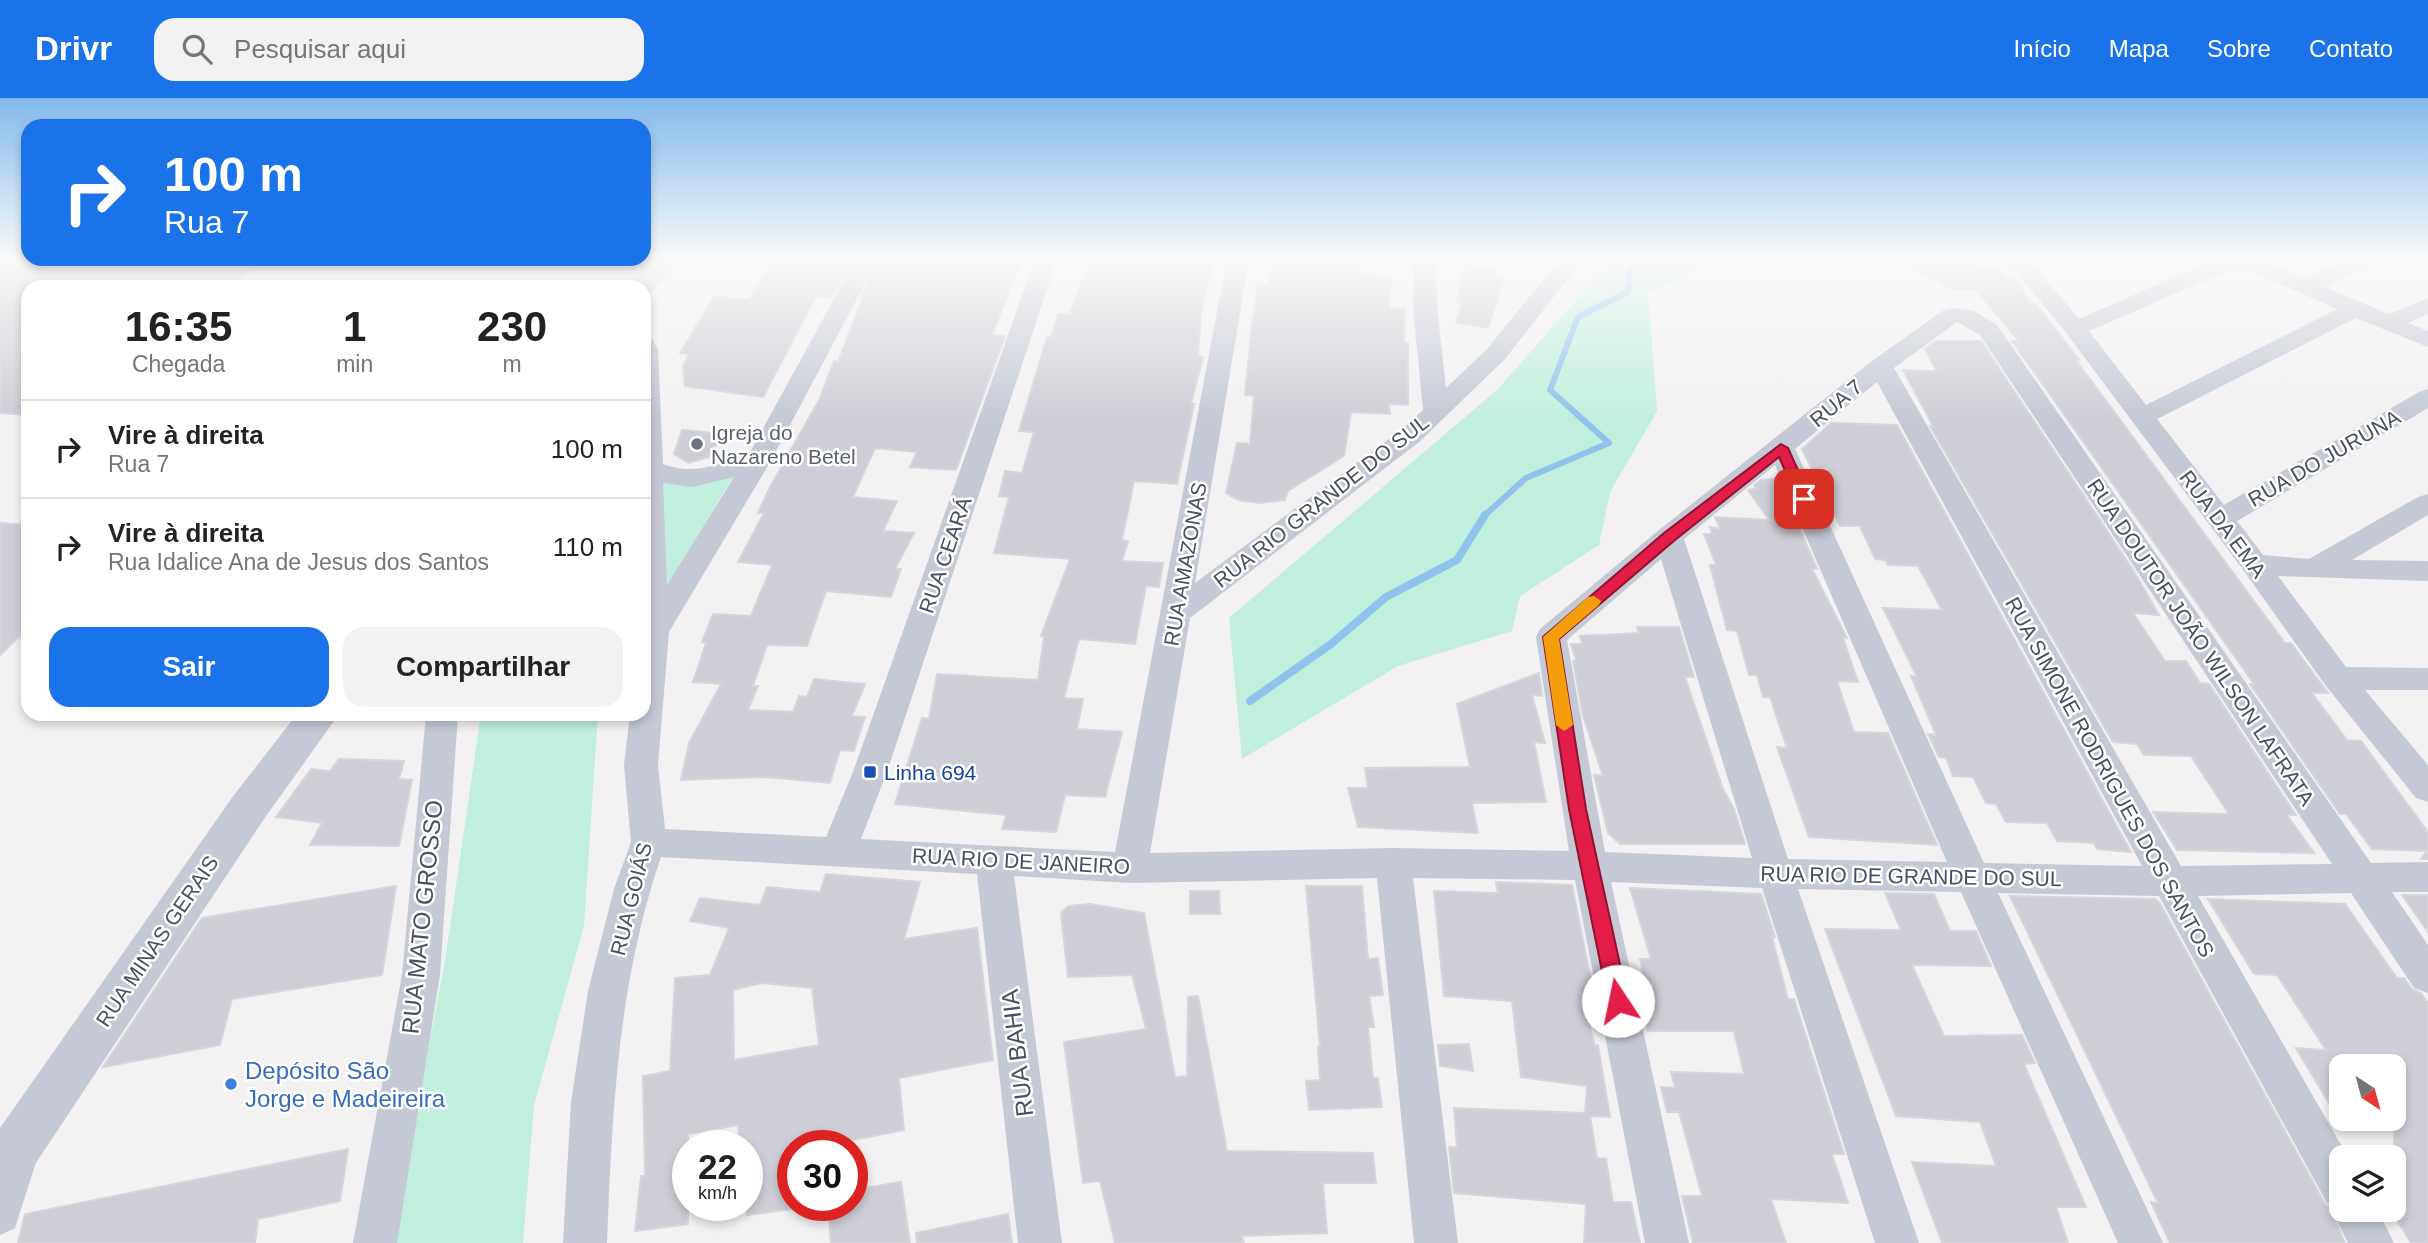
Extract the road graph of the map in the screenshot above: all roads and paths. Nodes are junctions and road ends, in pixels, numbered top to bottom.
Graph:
1 (839, 312) edge
2 (1028, 312) edge
3 (1229, 312) edge
4 (1425, 312) edge
5 (1530, 312) edge
6 (2061, 312) edge
7 (2114, 312) edge
8 (2348, 312) edge
9 (2363, 312) edge
10 (2412, 312) edge
11 (1966, 316) joint
12 (2389, 323) junction
13 (2075, 329) junction
14 (2428, 340) edge
15 (1881, 366) junction
16 (2428, 397) edge
17 (1436, 412) junction
18 (2141, 417) junction
19 (1781, 448) junction
20 (759, 459) junction
21 (651, 469) edge
22 (2428, 503) edge
23 (2220, 519) junction
24 (1670, 537) junction
25 (2254, 564) junction
26 (2313, 569) junction
27 (2428, 571) edge
28 (1177, 612) junction
29 (651, 638) edge
30 (2337, 678) junction
31 (2428, 679) edge
32 (314, 721) edge
33 (441, 721) edge
34 (644, 721) edge
35 (2428, 789) edge
36 (649, 842) junction
37 (839, 850) junction
38 (994, 862) junction
39 (1393, 863) junction
40 (1591, 866) junction
41 (1130, 868) junction
42 (1775, 874) junction
43 (1972, 877) junction
44 (2428, 877) edge
45 (2362, 879) junction
46 (2167, 881) junction
47 (2428, 976) edge
48 (11, 1155) edge
49 (2329, 1165) edge
50 (0, 1213) edge
51 (2360, 1222) edge
52 (375, 1243) edge
53 (585, 1243) edge
54 (1040, 1243) edge
55 (1436, 1243) edge
56 (1667, 1243) edge
57 (1897, 1243) edge
58 (2141, 1243) edge
59 (2372, 1243) edge

1 - 20 street
2 - 37 street, RUA CEARÁ
3 - 28 street, RUA AMAZONAS
4 - 17 street
5 - 17 street, RUA RIO GRANDE DO SUL
6 - 13 street, RUA DA EMA
7 - 13 street
8 - 18 street
9 - 12 street
10 - 12 street
11 - 15 street, RUA 7
11 - 45 street, RUA DOUTOR JOÃO WILSON LAFRATA
12 - 14 street
13 - 18 street, RUA DA EMA
15 - 19 street, RUA 7
15 - 46 street, RUA SIMONE RODRIGUES DOS SANTOS
16 - 23 street, RUA DO JURUNA
17 - 28 street, RUA RIO GRANDE DO SUL
18 - 23 street, RUA DA EMA
19 - 24 street, RUA 7
19 - 43 street
20 - 21 street
20 - 29 street
22 - 26 street
23 - 25 street, RUA DA EMA
24 - 40 street, RUA 7
24 - 42 street
25 - 26 street
25 - 30 street, RUA DA EMA
26 - 27 street
28 - 41 street, RUA AMAZONAS
30 - 31 street
30 - 35 street, RUA DA EMA
32 - 48 street, RUA MINAS GERAIS
33 - 52 street, RUA MATO GROSSO
34 - 36 street, RUA GOIÁS
36 - 37 street, RUA RIO DE JANEIRO
36 - 53 street, RUA GOIÁS
37 - 38 street, RUA RIO DE JANEIRO
38 - 41 street, RUA RIO DE JANEIRO
38 - 54 street, RUA BAHIA
39 - 40 street, RUA RIO DE GRANDE DO SUL
39 - 41 street, RUA RIO DE JANEIRO
39 - 55 street
40 - 42 street, RUA RIO DE GRANDE DO SUL
40 - 56 street
42 - 43 street, RUA RIO DE GRANDE DO SUL
42 - 57 street
43 - 46 street, RUA RIO DE GRANDE DO SUL
43 - 58 street
44 - 45 street, RUA RIO DE GRANDE DO SUL
45 - 46 street, RUA RIO DE GRANDE DO SUL
45 - 47 street, RUA DOUTOR JOÃO WILSON LAFRATA
46 - 49 street, RUA SIMONE RODRIGUES DOS SANTOS
48 - 50 street
51 - 59 street

